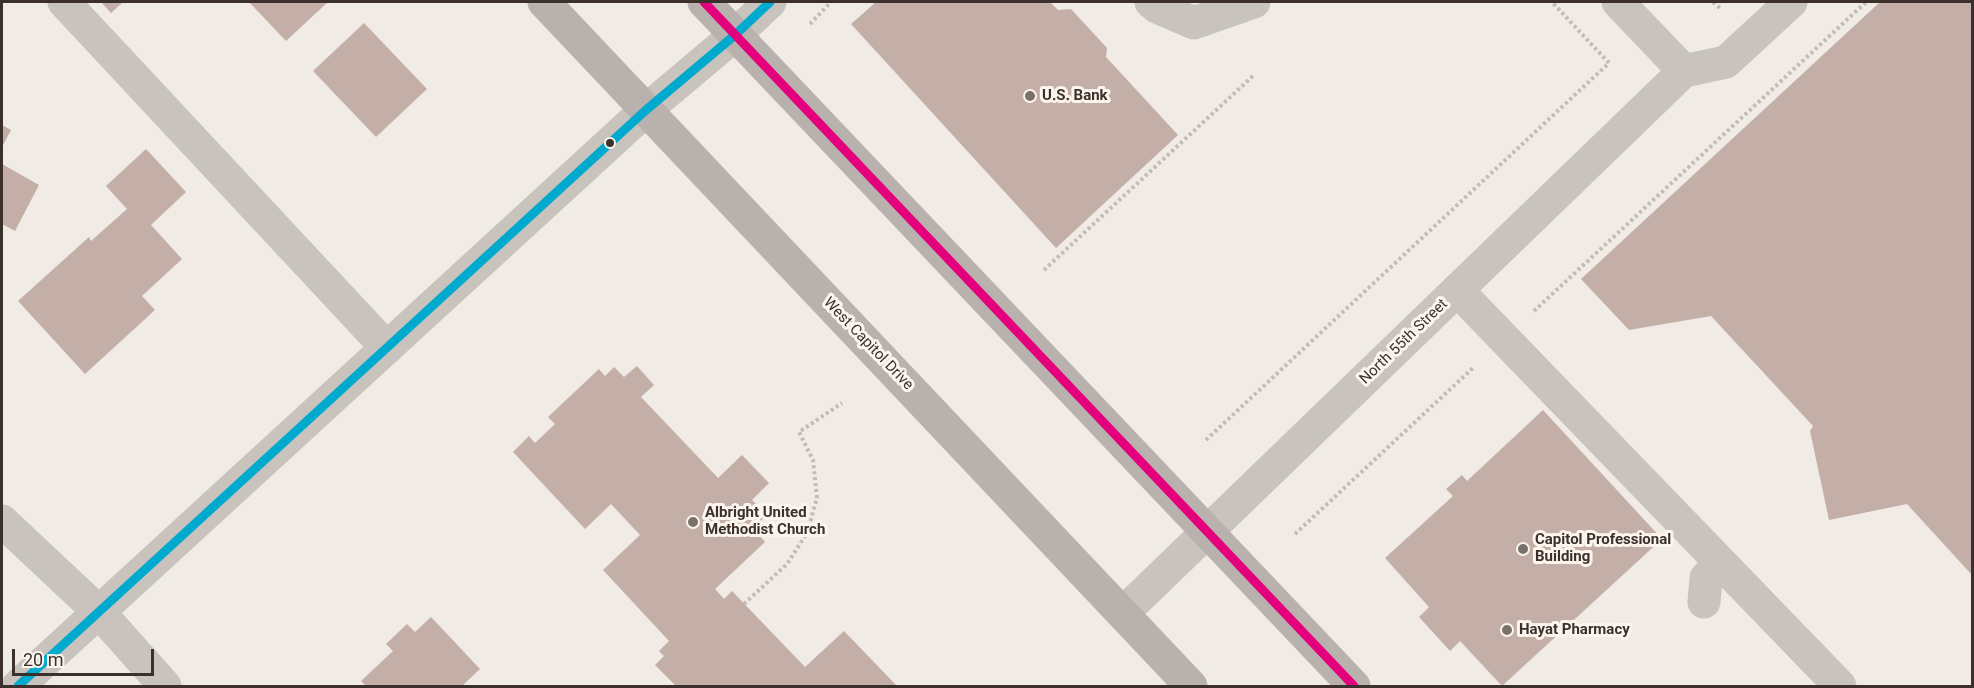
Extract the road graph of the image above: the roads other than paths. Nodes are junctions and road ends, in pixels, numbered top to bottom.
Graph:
1 (64, 2) edge
2 (544, 2) edge
3 (704, 2) edge
4 (770, 2) edge
5 (1151, 2) edge
6 (1254, 2) edge
7 (1791, 2) edge
8 (1629, 5) edge
9 (735, 35) junction
10 (1684, 71) junction
11 (646, 110) junction
12 (1457, 290) junction
13 (387, 348) junction
14 (2, 521) edge
15 (1209, 530) junction
16 (1721, 563) junction
17 (1704, 602) dead end
18 (99, 612) junction
19 (1123, 613) junction
20 (18, 687) edge
21 (165, 687) edge
22 (1191, 687) edge
23 (1354, 687) edge
24 (1840, 687) edge

1 - 13 street
2 - 11 main road, West Capitol Drive
3 - 9 main road
4 - 9 street
5 - 6 street
7 - 10 street
8 - 10 street
9 - 11 street
9 - 15 main road
10 - 12 street, North 55th Street
11 - 13 street
11 - 19 main road, West Capitol Drive
12 - 15 street, North 55th Street
12 - 16 street
13 - 18 street
14 - 18 street
15 - 19 street, North 55th Street
15 - 23 main road
16 - 17 street
16 - 24 street
18 - 20 street
18 - 21 street
19 - 22 main road, West Capitol Drive

